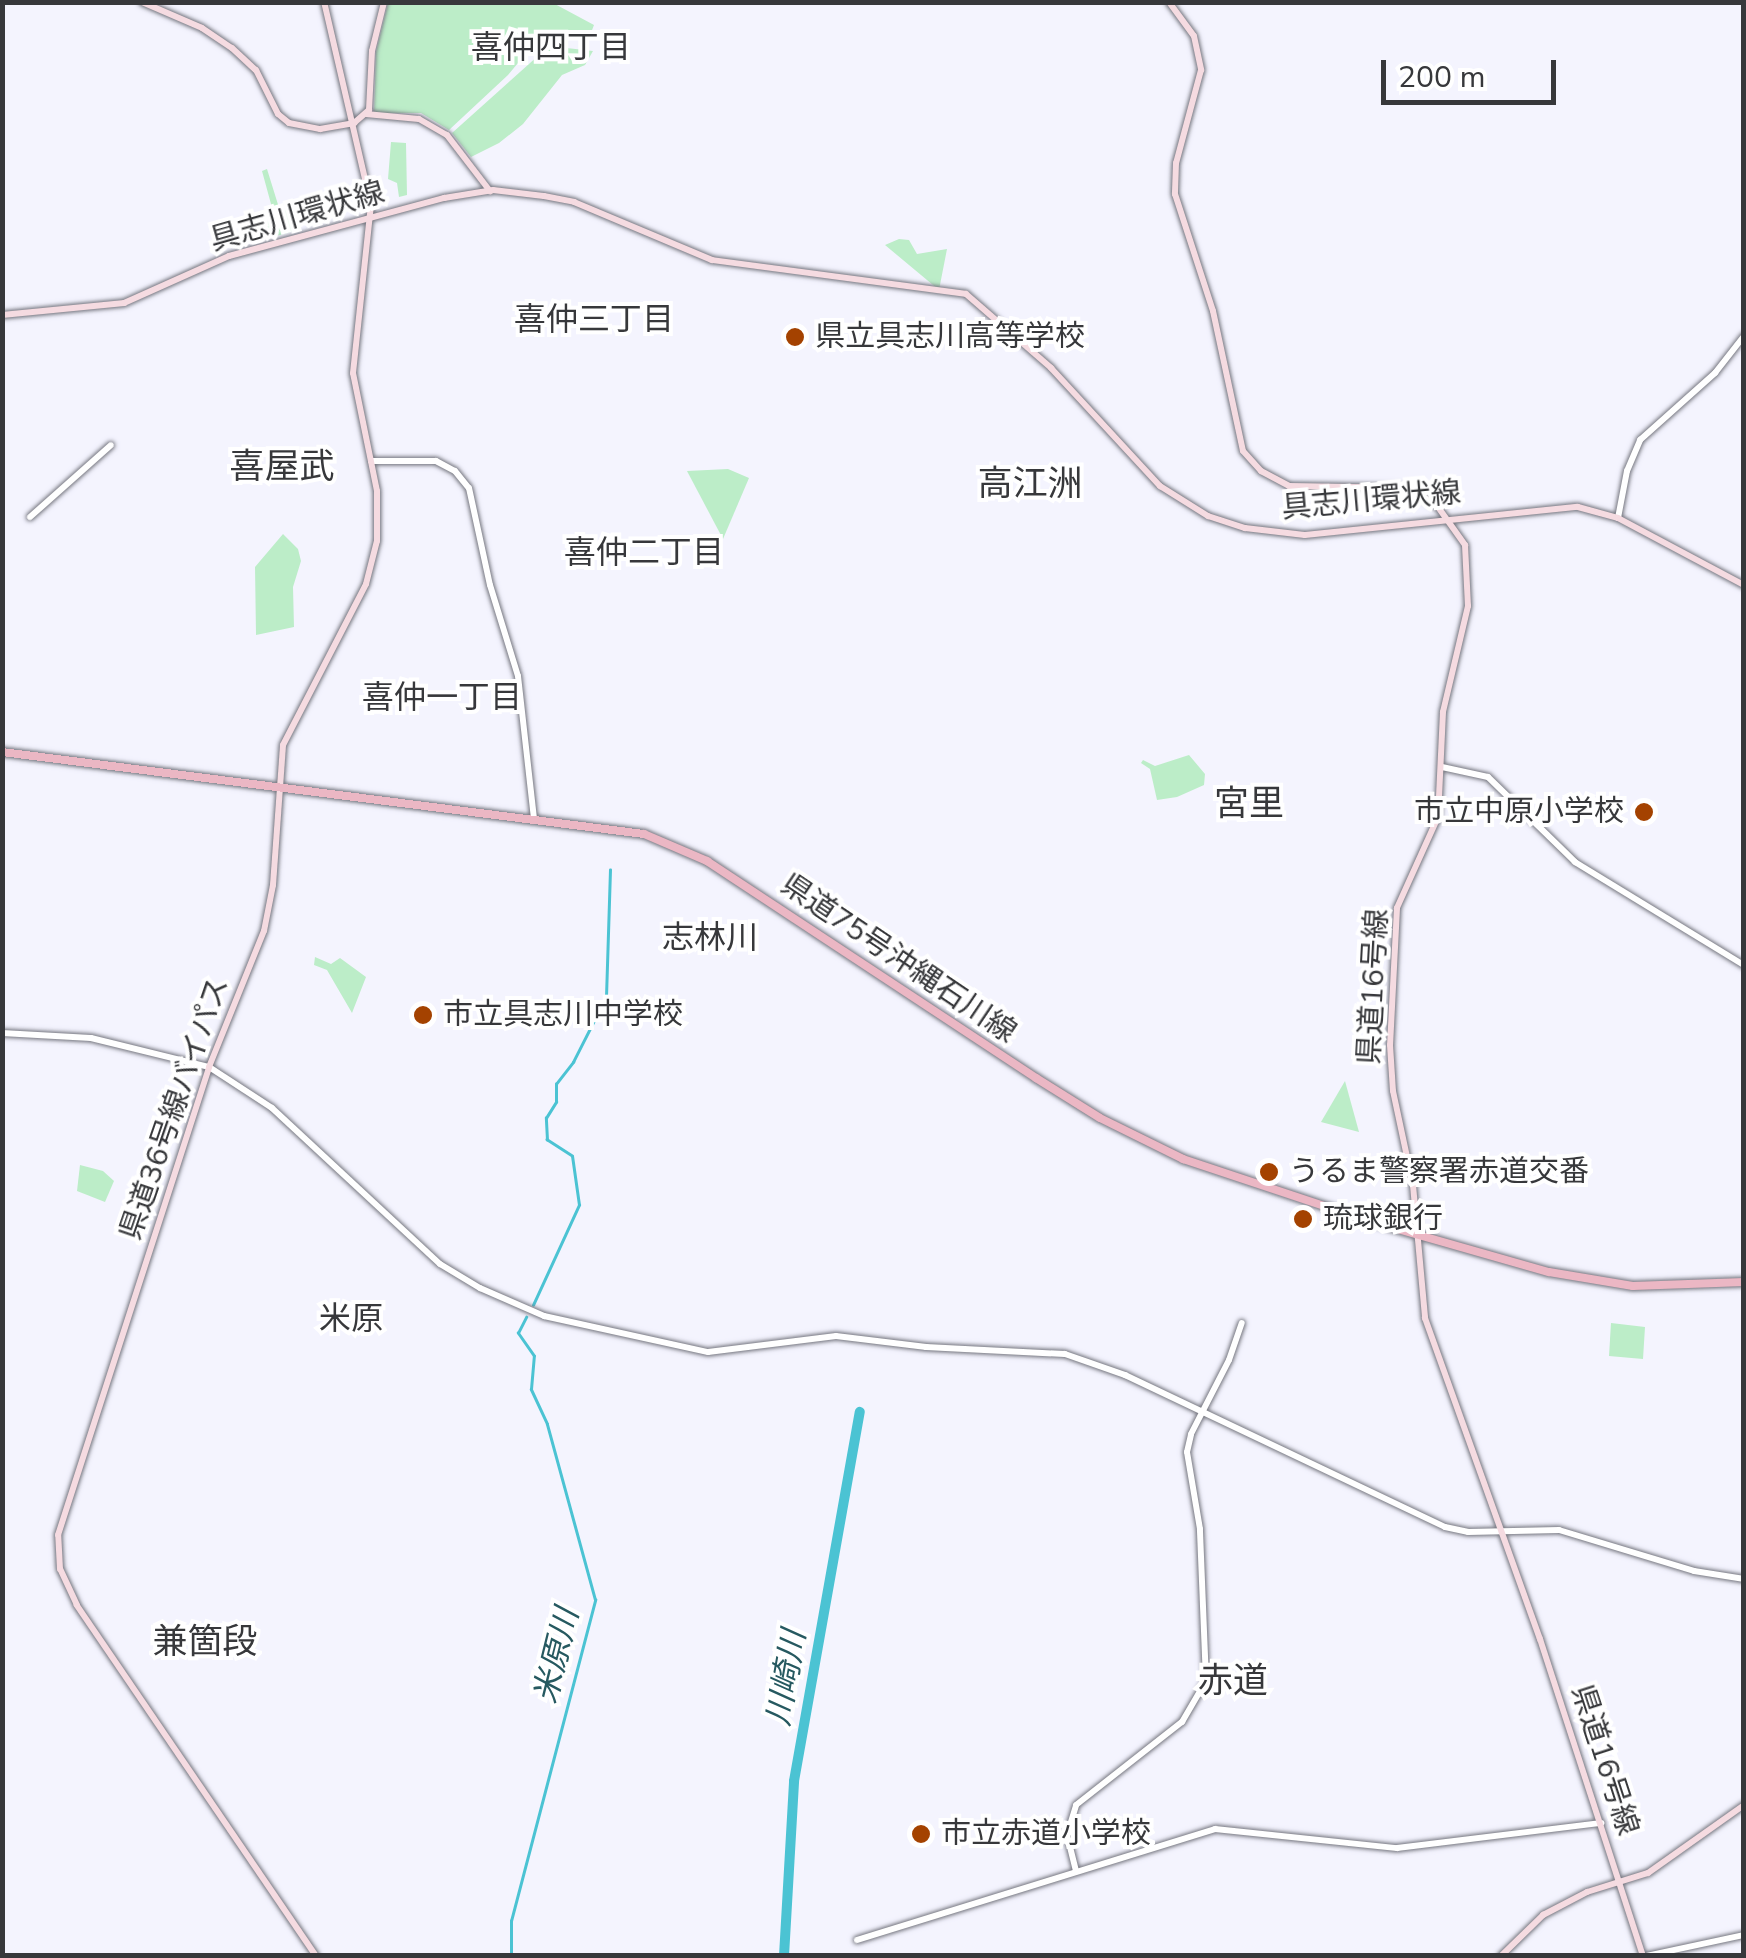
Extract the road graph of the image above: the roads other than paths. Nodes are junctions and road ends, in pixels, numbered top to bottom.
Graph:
1 (142, 2) edge
2 (324, 2) edge
3 (384, 2) edge
4 (1169, 2) edge
5 (366, 114) junction
6 (354, 123) junction
7 (490, 190) junction
8 (372, 217) junction
9 (2, 315) edge
10 (1744, 336) edge
11 (111, 445) dead end
12 (371, 461) junction
13 (30, 517) dead end
14 (1618, 518) junction
15 (1448, 520) junction
16 (1744, 584) edge
17 (2, 752) edge
18 (1442, 767) junction
19 (280, 786) junction
20 (534, 818) junction
21 (1744, 965) edge
22 (2, 1033) edge
23 (209, 1068) junction
24 (1416, 1209) junction
25 (1399, 1228) junction
26 (1418, 1234) junction
27 (1744, 1282) edge
28 (1242, 1322) dead end
29 (1202, 1410) junction
30 (1502, 1530) junction
31 (1744, 1579) edge
32 (1744, 1805) edge
33 (1602, 1823) junction
34 (1076, 1871) junction
35 (1620, 1881) junction
36 (1744, 1935) edge
37 (857, 1940) dead end
38 (316, 1956) edge
39 (1501, 1956) edge
40 (1644, 1956) edge

1 - 6 main road
2 - 6 main road
3 - 5 main road
4 - 15 main road, 県道16号線
5 - 6 main road
5 - 7 main road
6 - 8 main road, 県道36号線バイパス
7 - 8 main road, 具志川環状線
7 - 15 main road, 具志川環状線
8 - 9 main road, 具志川環状線
8 - 12 main road, 県道36号線バイパス
10 - 14 street
11 - 13 street
12 - 19 main road, 県道36号線バイパス
12 - 20 street
14 - 15 main road, 具志川環状線
14 - 16 main road, 具志川環状線
15 - 18 main road, 県道16号線
17 - 19 main road, 県道75号沖縄石川線
18 - 21 street
18 - 24 main road, 県道16号線
19 - 20 main road, 県道75号沖縄石川線
19 - 23 main road, 県道36号線バイパス
20 - 25 main road, 県道75号沖縄石川線
22 - 23 street
23 - 29 street
23 - 38 main road, 県道36号線バイパス
24 - 25 main road
24 - 26 main road, 県道16号線
25 - 26 main road, 県道75号沖縄石川線
26 - 27 main road, 県道75号沖縄石川線
26 - 30 main road, 県道16号線
28 - 29 street
29 - 30 street
29 - 34 street
30 - 31 street
30 - 33 main road, 県道16号線
32 - 35 main road
33 - 34 street
33 - 35 main road, 県道16号線
34 - 37 street
35 - 39 main road
35 - 40 main road, 県道16号線
36 - 40 street

